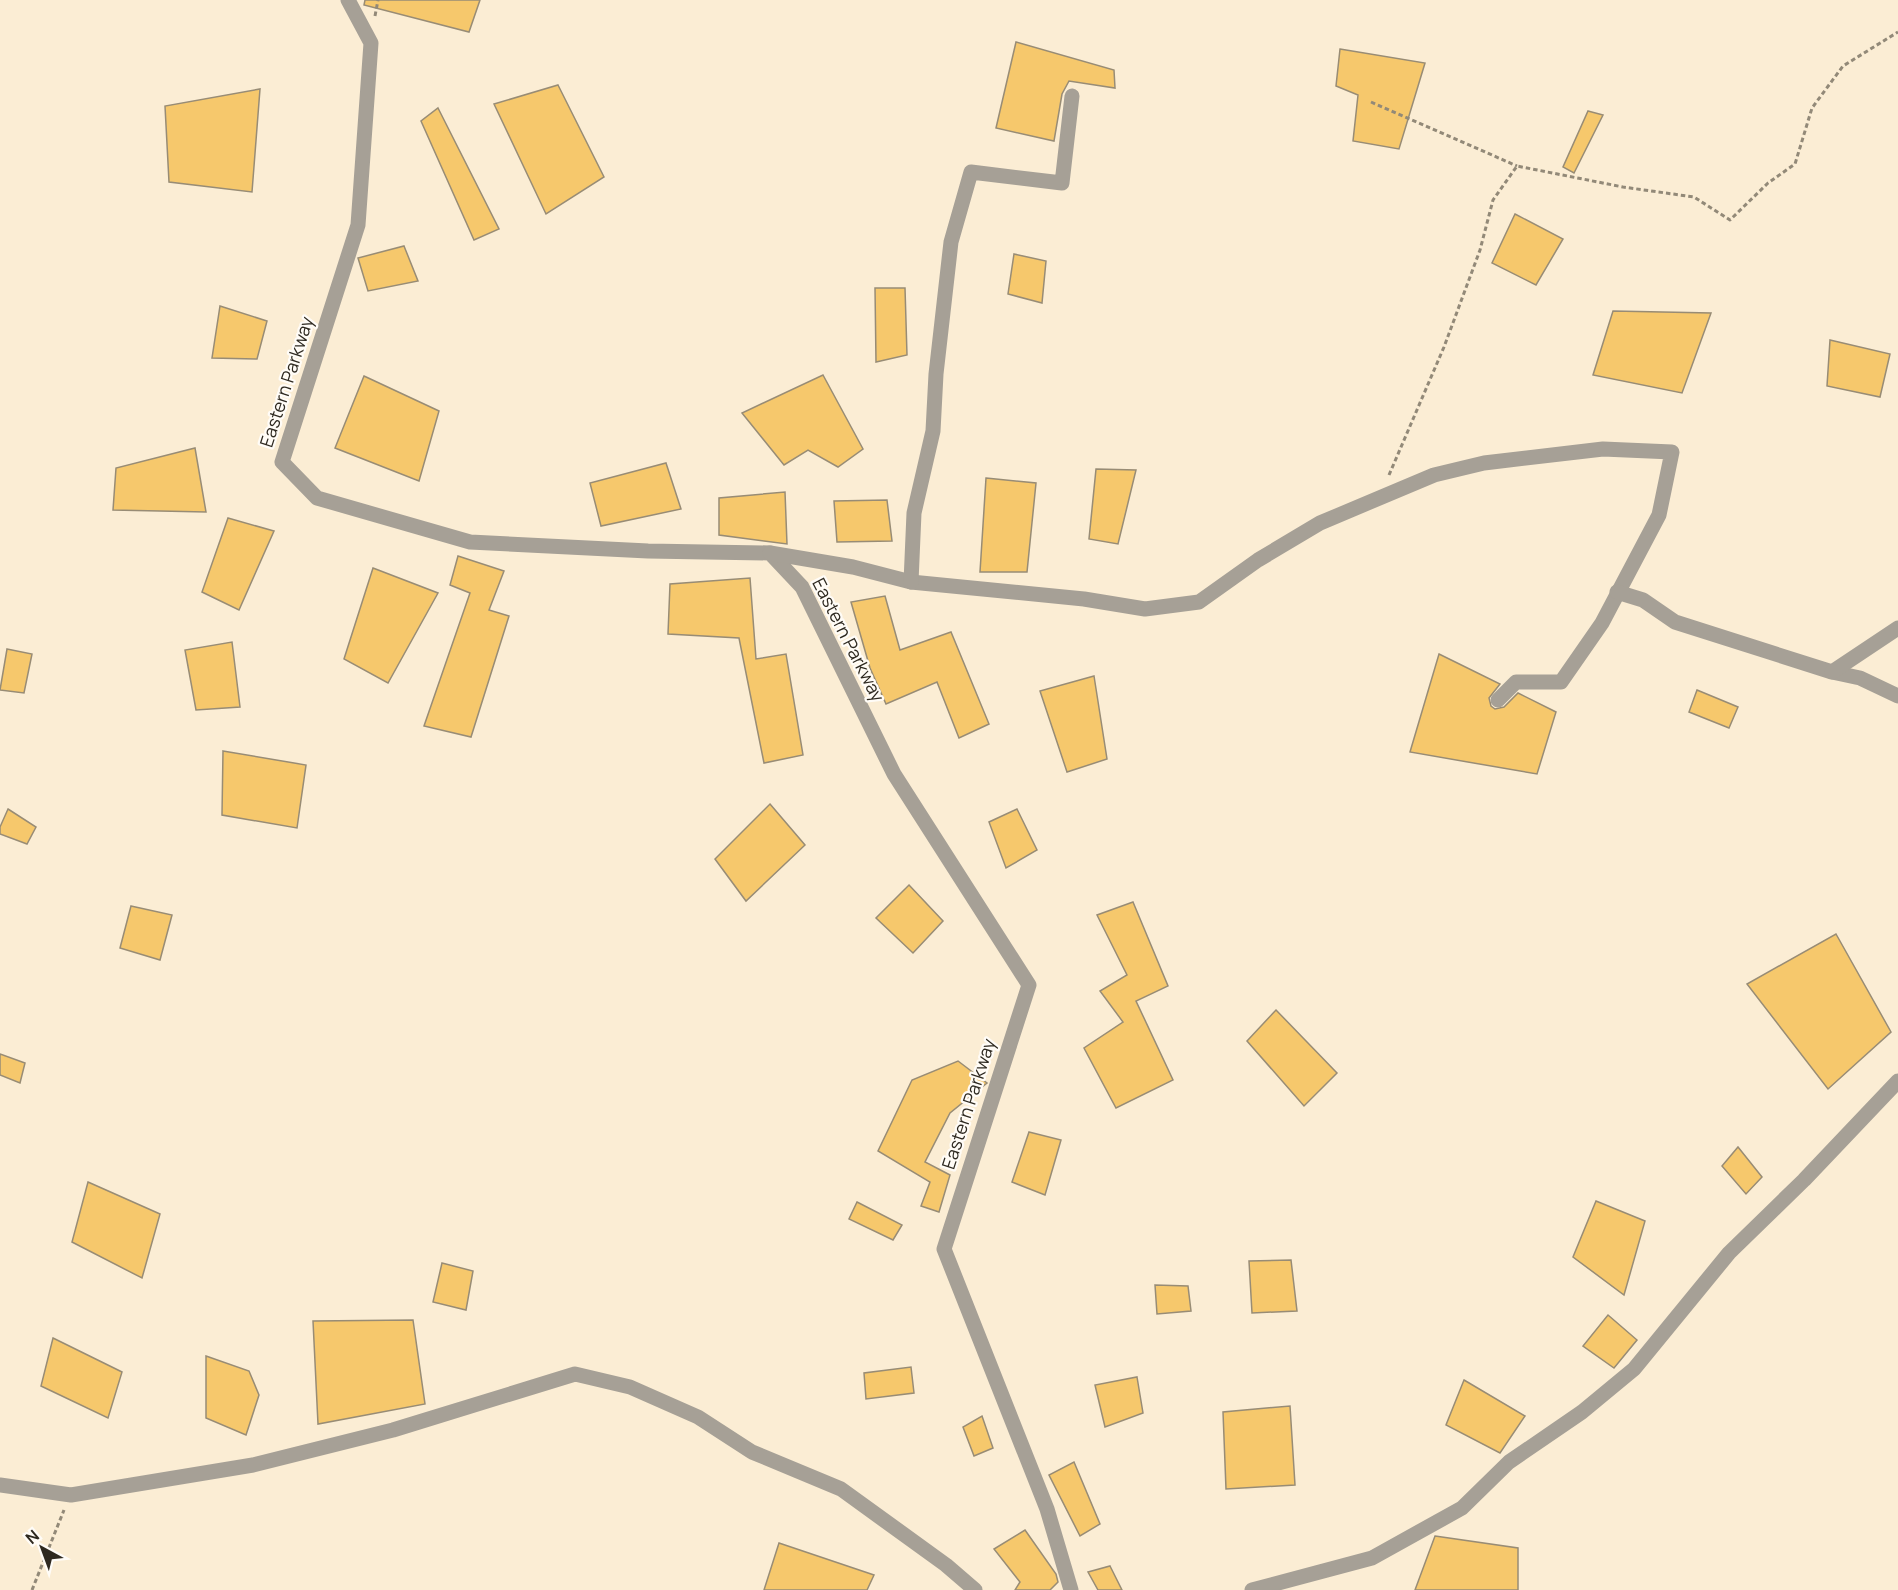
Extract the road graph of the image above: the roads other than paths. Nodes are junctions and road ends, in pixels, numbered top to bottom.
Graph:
1 (348, 0) edge
2 (1072, 96) dead end
3 (770, 553) junction
4 (911, 582) junction
5 (1617, 592) junction
6 (1898, 628) edge
7 (1832, 672) junction
8 (1898, 696) edge
9 (1498, 700) dead end
10 (1898, 1081) edge
11 (0, 1485) edge
12 (975, 1590) edge
13 (1071, 1590) edge
14 (1251, 1590) edge

1 - 3 street, Eastern Parkway
2 - 4 street
3 - 4 street
3 - 13 street, Eastern Parkway
4 - 5 street
5 - 7 street
5 - 9 street
6 - 7 street
7 - 8 street
10 - 14 street
11 - 12 street

